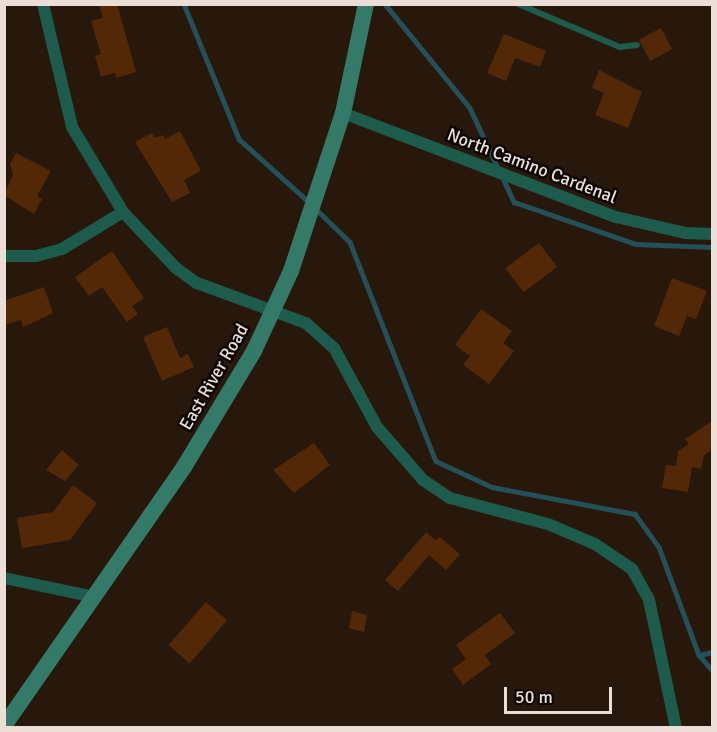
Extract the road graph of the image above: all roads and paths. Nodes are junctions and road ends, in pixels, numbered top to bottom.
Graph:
1 (43, 4) edge
2 (366, 4) edge
3 (518, 4) edge
4 (637, 45) dead end
5 (343, 113) junction
6 (123, 212) junction
7 (712, 234) edge
8 (4, 256) edge
9 (272, 313) junction
10 (4, 578) edge
11 (95, 597) junction
12 (4, 726) edge
13 (676, 728) edge

1 - 6 street
2 - 5 street, East River Road
3 - 4 lane
5 - 7 street, North Camino Cardenal
5 - 9 street, East River Road
6 - 8 street
6 - 9 street
9 - 11 street, East River Road
9 - 13 street
10 - 11 street
11 - 12 street, East River Road

